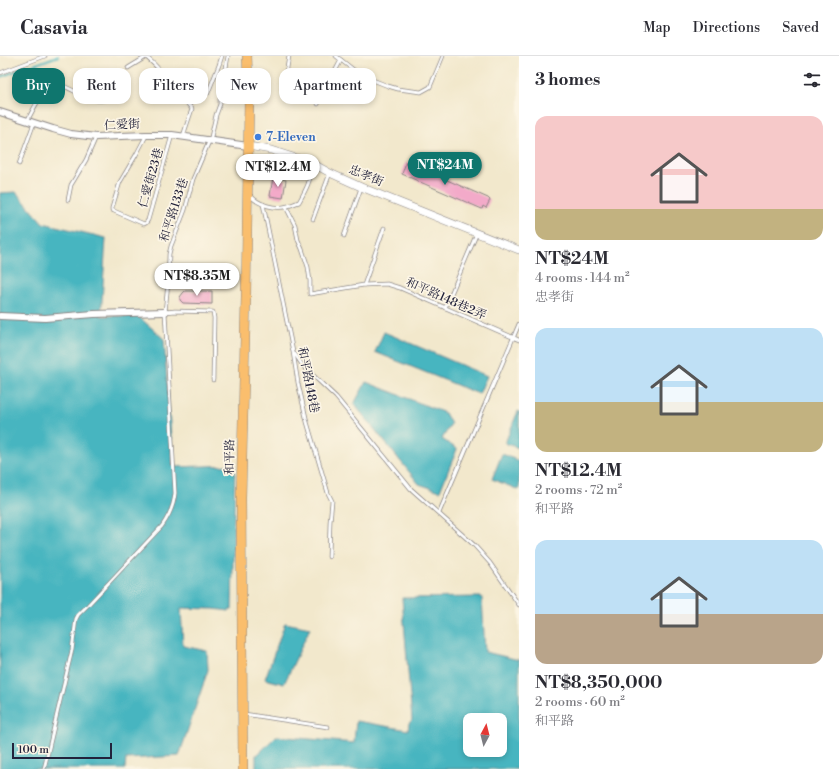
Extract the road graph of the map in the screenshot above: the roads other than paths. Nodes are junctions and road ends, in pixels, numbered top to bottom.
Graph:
1 (45, 56) edge
2 (146, 56) edge
3 (222, 56) edge
4 (228, 56) edge
5 (248, 56) edge
6 (289, 56) edge
7 (336, 56) edge
8 (443, 56) edge
9 (341, 60) junction
10 (128, 68) dead end
11 (287, 68) edge
12 (337, 68) edge
13 (0, 73) edge
14 (73, 91) edge
15 (208, 93) dead end
16 (0, 112) edge
17 (30, 122) junction
18 (146, 135) junction
19 (172, 135) junction
20 (182, 136) junction
21 (96, 137) junction
22 (209, 141) junction
23 (248, 146) junction
24 (312, 163) junction
25 (19, 164) dead end
26 (330, 173) junction
27 (361, 187) junction
28 (247, 192) junction
29 (68, 200) dead end
30 (263, 204) junction
31 (286, 207) junction
32 (313, 219) dead end
33 (384, 228) dead end
34 (477, 233) junction
35 (344, 236) dead end
36 (519, 250) edge
37 (364, 285) junction
38 (444, 308) junction
39 (165, 312) junction
40 (0, 316) edge
41 (519, 324) edge
42 (514, 338) junction
43 (519, 340) edge
44 (293, 352) junction
45 (213, 380) dead end
46 (438, 513) junction
47 (329, 557) dead end
48 (519, 605) edge
49 (242, 714) junction
50 (328, 727) dead end
51 (44, 769) edge
52 (243, 769) edge

1 - 13 lane
2 - 10 lane
2 - 20 lane
3 - 15 lane
4 - 22 lane, 和平路133巷
5 - 23 main road, 和平路
6 - 11 lane
7 - 9 lane
8 - 9 lane
9 - 12 lane
14 - 17 lane
16 - 17 street, 仁愛街
17 - 21 street, 仁愛街
17 - 25 lane
18 - 19 street, 仁愛街
18 - 19 lane, 仁愛街23巷
18 - 21 street, 仁愛街
19 - 20 street, 仁愛街
20 - 22 street, 仁愛街
21 - 29 lane
22 - 23 street, 仁愛街
22 - 39 lane, 和平路133巷
23 - 24 street, 忠孝街
23 - 28 main road, 和平路
24 - 26 street, 忠孝街
24 - 31 lane
26 - 27 street, 忠孝街
26 - 32 lane
27 - 34 street, 忠孝街
27 - 35 lane
28 - 30 lane
28 - 49 main road, 和平路
30 - 31 lane
30 - 44 lane, 和平路148巷
31 - 37 lane, 和平路148巷2弄
33 - 37 lane
34 - 36 street, 忠孝街
34 - 38 lane
37 - 38 lane, 和平路148巷2弄
38 - 42 lane, 和平路148巷2弄
39 - 40 street
39 - 45 lane
39 - 51 lane, 和平路133巷
41 - 42 lane
42 - 43 lane, 和平路148巷2弄
42 - 46 lane
44 - 46 lane
44 - 47 lane, 和平路148巷
46 - 48 lane
49 - 50 lane
49 - 52 main road, 和平路

